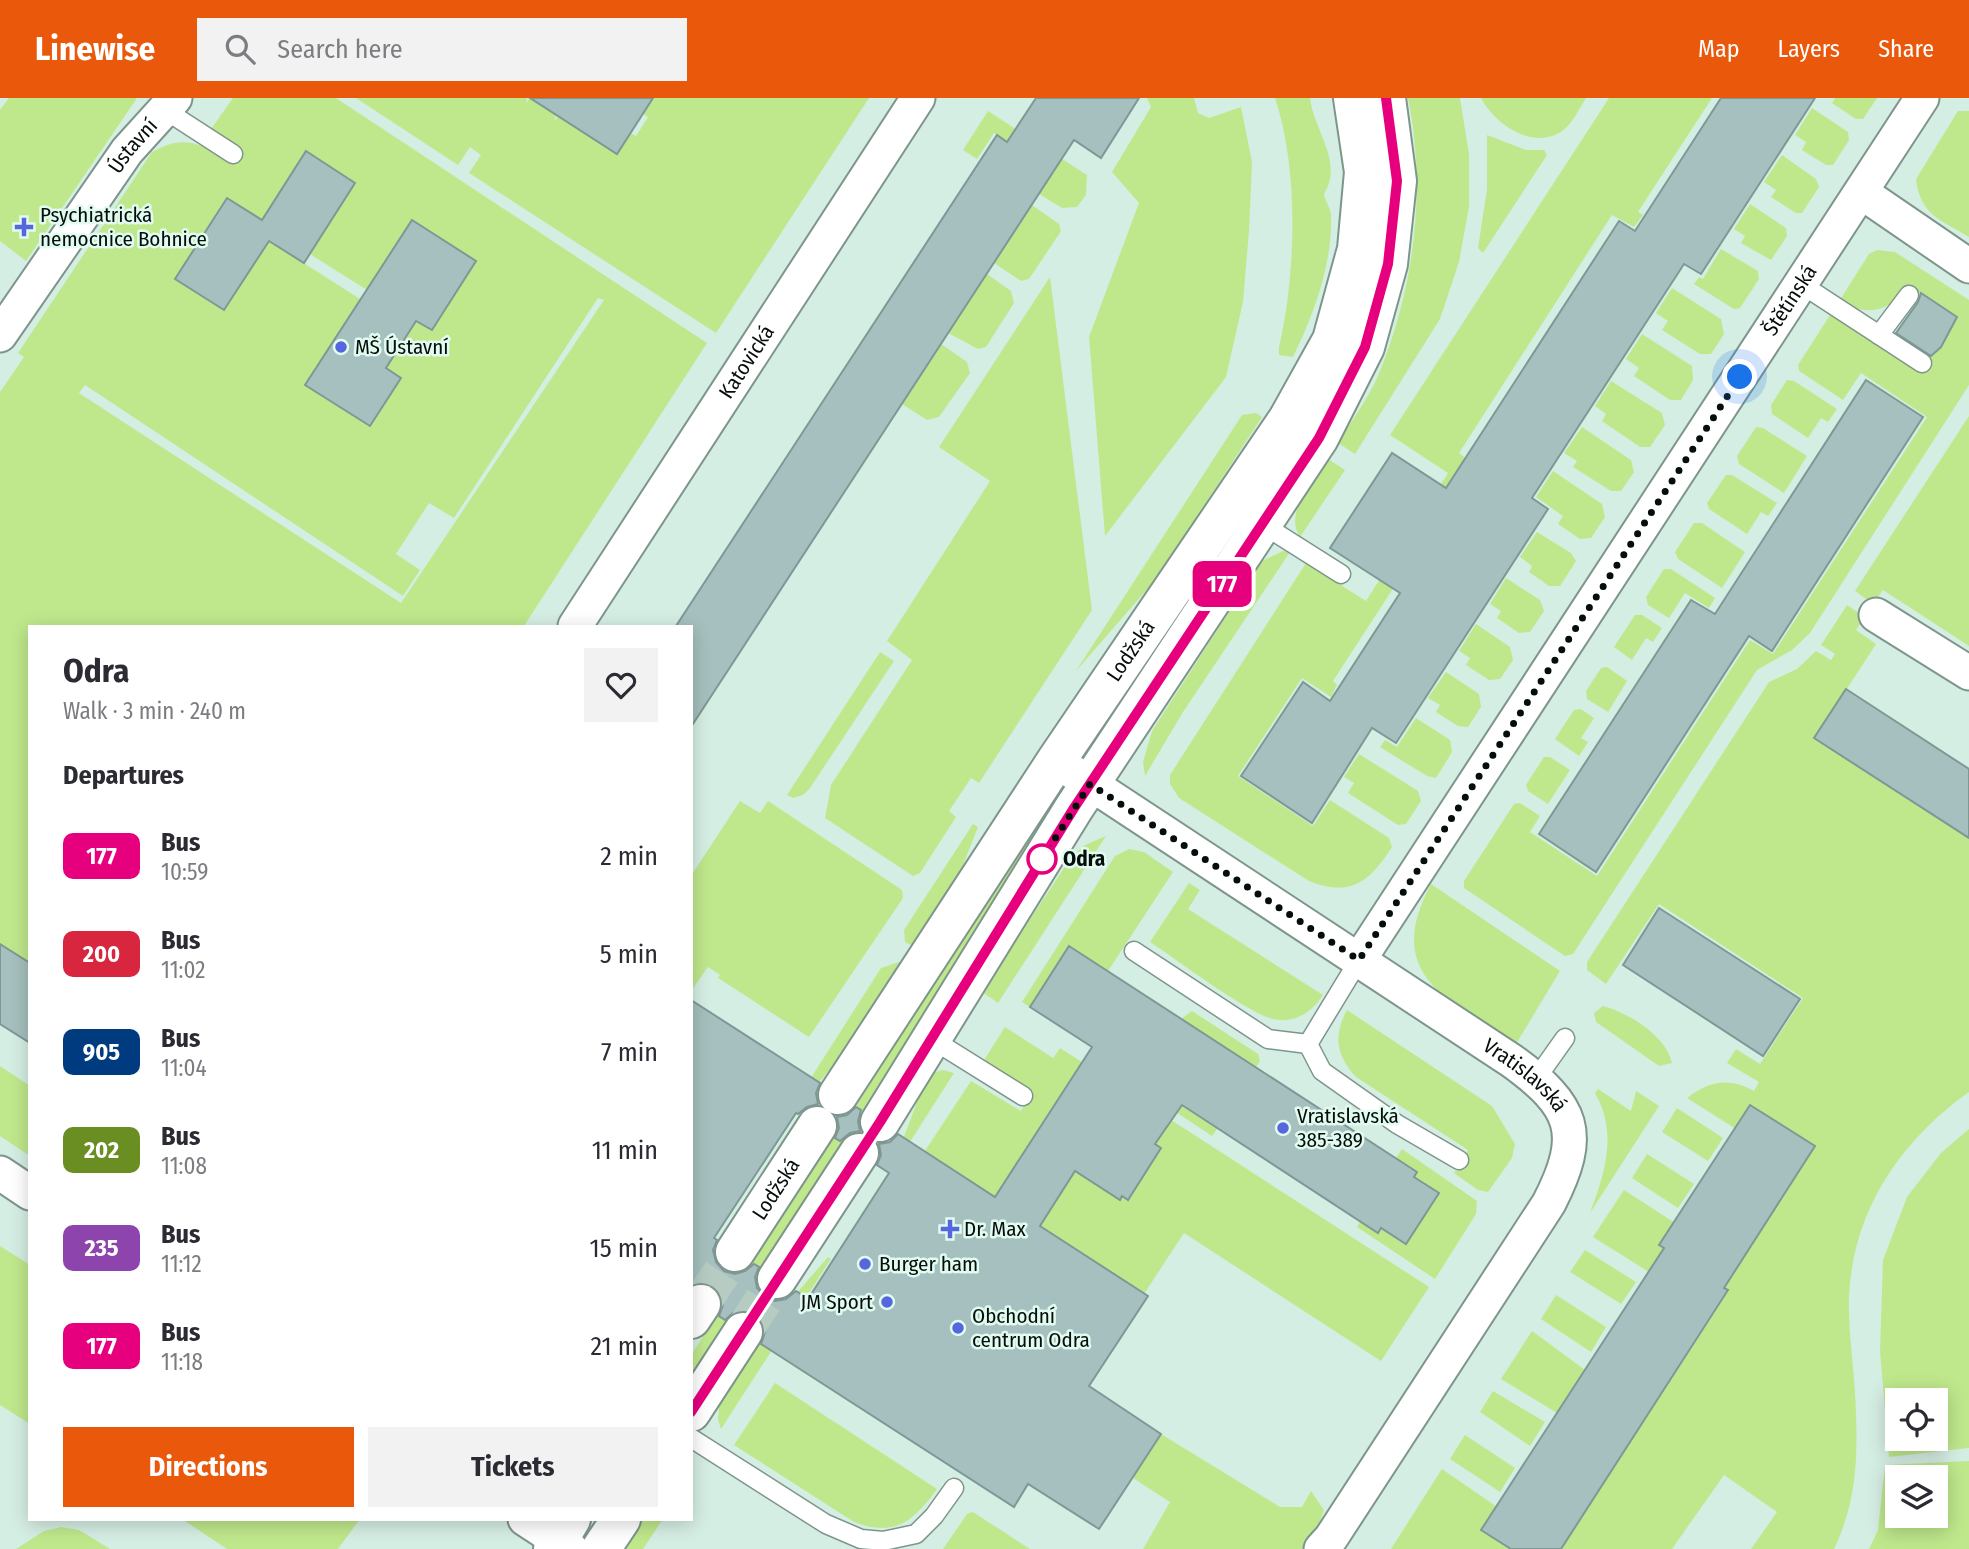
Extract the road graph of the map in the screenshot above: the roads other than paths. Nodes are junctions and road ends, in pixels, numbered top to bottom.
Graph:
1 (918, 98) edge
2 (1353, 98) edge
3 (1386, 98) edge
4 (1922, 98) edge
5 (170, 104) edge
6 (233, 154) dead end
7 (1861, 192) junction
8 (1969, 266) edge
9 (1801, 284) junction
10 (1909, 295) dead end
11 (0, 335) edge
12 (1879, 335) junction
13 (1922, 363) dead end
14 (1262, 524) junction
15 (1341, 574) dead end
16 (1876, 615) dead end
17 (576, 625) edge
18 (1969, 673) edge
19 (1056, 761) junction
20 (1090, 784) junction
21 (1134, 951) dead end
22 (1359, 960) junction
23 (930, 1038) junction
24 (1564, 1038) dead end
25 (1308, 1044) junction
26 (1536, 1079) junction
27 (838, 1095) dead end
28 (1023, 1096) dead end
29 (880, 1122) dead end
30 (817, 1126) dead end
31 (859, 1153) dead end
32 (1459, 1160) dead end
33 (0, 1173) edge
34 (28, 1192) edge
35 (735, 1252) tunnel mouth
36 (778, 1279) tunnel mouth
37 (743, 1332) tunnel mouth
38 (693, 1409) edge
39 (693, 1439) edge
40 (954, 1488) dead end
41 (529, 1521) edge
42 (620, 1521) edge
43 (563, 1539) edge
44 (860, 1544) edge
45 (601, 1549) edge
46 (1321, 1549) edge

1 - 17 street, Katovická
2 - 19 street, Lodžská
3 - 14 street, Lodžská
4 - 7 street, Štětínská
5 - 6 lane
5 - 11 street, Ústavní
7 - 8 street
7 - 9 street, Štětínská
9 - 12 lane
9 - 22 street, Štětínská
10 - 12 lane
12 - 13 lane
14 - 15 lane
14 - 20 street, Lodžská
16 - 18 street
19 - 20 street, Vratislavská
19 - 27 street, Lodžská
20 - 22 street, Vratislavská
20 - 23 street, Lodžská
21 - 25 lane
22 - 25 lane
22 - 26 street, Vratislavská
23 - 28 lane
23 - 29 street, Lodžská
24 - 26 lane
25 - 32 lane
26 - 46 street, Vratislavská
30 - 35 street, Lodžská
31 - 36 street
33 - 34 street
37 - 38 street
39 - 44 lane
40 - 44 lane
41 - 43 street
42 - 45 street

